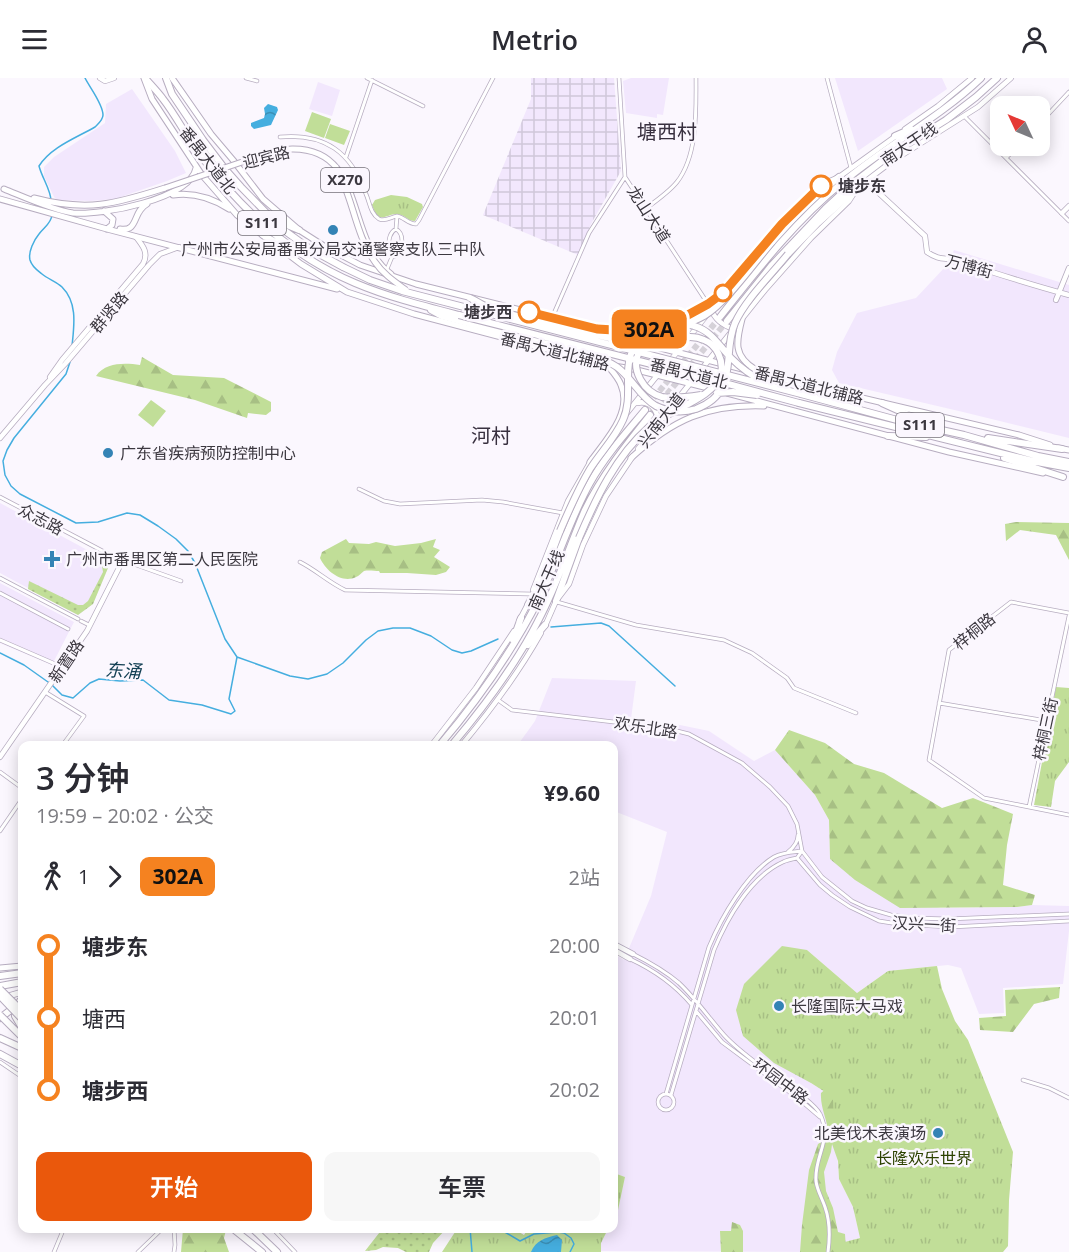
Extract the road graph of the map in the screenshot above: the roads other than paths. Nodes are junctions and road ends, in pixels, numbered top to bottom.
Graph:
1 (100, 78) edge
2 (144, 78) edge
3 (166, 78) edge
4 (172, 78) edge
5 (246, 78) edge
6 (367, 78) edge
7 (493, 78) edge
8 (619, 78) edge
9 (696, 78) edge
10 (828, 78) edge
11 (972, 78) edge
12 (981, 78) edge
13 (997, 78) edge
14 (1011, 78) edge
15 (111, 79) edge
16 (372, 80) junction
17 (257, 81) dead end
18 (1069, 93) edge
19 (180, 105) junction
20 (423, 106) dead end
21 (171, 111) junction
22 (1050, 113) edge
23 (964, 116) junction
24 (923, 124) junction
25 (895, 136) junction
26 (280, 137) dead end
27 (905, 146) junction
28 (346, 157) junction
29 (1006, 158) joint
30 (891, 162) junction
31 (336, 167) junction
32 (196, 168) junction
33 (851, 168) junction
34 (625, 177) junction
35 (839, 177) junction
36 (866, 182) junction
37 (858, 187) junction
38 (2, 189) edge
39 (0, 199) edge
40 (44, 205) junction
41 (1069, 206) edge
42 (262, 208) junction
43 (645, 209) junction
44 (61, 210) junction
45 (104, 211) junction
46 (1062, 213) junction
47 (237, 215) junction
48 (397, 216) junction
49 (1069, 220) edge
50 (107, 229) junction
51 (396, 229) junction
52 (299, 230) junction
53 (116, 231) junction
54 (263, 235) junction
55 (134, 236) junction
56 (179, 247) junction
57 (392, 257) junction
58 (751, 266) junction
59 (323, 267) junction
60 (1069, 268) edge
61 (387, 271) junction
62 (394, 277) junction
63 (347, 292) junction
64 (724, 292) joint
65 (1059, 292) junction
66 (410, 293) junction
67 (1069, 295) edge
68 (470, 298) junction
69 (1056, 300) dead end
70 (420, 304) junction
71 (710, 306) junction
72 (720, 317) tunnel mouth
73 (552, 318) junction
74 (742, 320) junction
75 (727, 321) tunnel mouth
76 (597, 329) junction
77 (734, 329) junction
78 (501, 332) junction
79 (581, 332) junction
80 (513, 341) junction
81 (676, 352) junction
82 (709, 360) junction
83 (64, 362) junction
84 (607, 365) junction
85 (765, 375) junction
86 (657, 376) junction
87 (689, 384) junction
88 (776, 388) junction
89 (776, 397) junction
90 (882, 403) junction
91 (634, 405) junction
92 (777, 407) junction
93 (657, 424) junction
94 (943, 430) junction
95 (964, 435) junction
96 (888, 436) junction
97 (0, 438) edge
98 (940, 438) junction
99 (967, 444) junction
100 (1065, 450) edge
101 (632, 458) junction
102 (590, 462) junction
103 (1069, 462) edge
104 (1069, 468) edge
105 (1066, 478) edge
106 (360, 489) dead end
107 (0, 497) edge
108 (564, 513) junction
109 (123, 560) junction
110 (300, 562) dead end
111 (0, 578) edge
112 (181, 581) dead end
113 (0, 593) edge
114 (531, 594) junction
115 (556, 602) junction
116 (528, 605) junction
117 (1069, 615) edge
118 (521, 618) junction
119 (89, 625) junction
120 (545, 625) junction
121 (68, 629) dead end
122 (0, 640) edge
123 (509, 652) junction
124 (516, 659) junction
125 (61, 668) junction
126 (47, 690) junction
127 (498, 700) junction
128 (939, 703) junction
129 (856, 713) dead end
130 (1047, 722) junction
131 (66, 741) edge
132 (435, 741) edge
133 (443, 741) edge
134 (455, 741) edge
135 (465, 741) edge
136 (0, 757) edge
137 (0, 772) edge
138 (18, 785) edge
139 (18, 805) edge
140 (1029, 807) junction
141 (1069, 815) edge
142 (797, 824) junction
143 (0, 831) edge
144 (802, 851) junction
145 (787, 853) junction
146 (797, 858) junction
147 (1069, 914) edge
148 (1069, 921) edge
149 (618, 947) edge
150 (618, 951) edge
151 (632, 956) junction
152 (0, 968) edge
153 (18, 968) edge
154 (18, 969) edge
155 (0, 976) edge
156 (18, 983) edge
157 (0, 987) edge
158 (18, 993) edge
159 (0, 997) edge
160 (694, 998) junction
161 (18, 1002) edge
162 (698, 1004) junction
163 (692, 1005) junction
164 (18, 1007) edge
165 (696, 1010) junction
166 (18, 1015) edge
167 (0, 1016) edge
168 (18, 1033) edge
169 (0, 1038) edge
170 (18, 1046) edge
171 (0, 1054) edge
172 (0, 1062) edge
173 (18, 1064) edge
174 (18, 1074) edge
175 (1023, 1080) dead end
176 (668, 1095) junction
177 (1069, 1098) edge
178 (821, 1118) junction
179 (62, 1233) edge
180 (158, 1233) edge
181 (175, 1233) edge
182 (238, 1233) edge
183 (242, 1233) edge
184 (257, 1233) edge
185 (277, 1233) edge
186 (54, 1252) edge
187 (138, 1252) edge
188 (174, 1252) edge
189 (262, 1252) edge
190 (277, 1252) edge
191 (295, 1252) edge
192 (828, 1252) edge

1 - 15 main road
2 - 21 highway, 番禺大道北 / S111
2 - 32 main road, 番禺大道北辅路
3 - 19 highway, 番禺大道北 / S111
4 - 52 main road, 番禺大道北辅路
5 - 17 street
6 - 16 street
7 - 48 street
8 - 34 street, 龙山大道
9 - 43 street
10 - 33 street
11 - 25 main road
12 - 24 highway, 南大干线
13 - 27 highway, 南大干线
14 - 23 main road, 兴南大道
16 - 20 street
16 - 28 street
18 - 22 street
19 - 21 highway
19 - 42 highway, 番禺大道北 / S111
21 - 59 highway, 番禺大道北 / S111
23 - 29 street
23 - 30 main road, 兴南大道
24 - 25 highway
24 - 72 highway, 南大干线
25 - 33 main road
26 - 28 street
27 - 30 highway
27 - 75 highway, 南大干线
28 - 48 street
29 - 46 street
30 - 36 main road, 兴南大道
31 - 44 main road, 迎宾路 / X270, bridge
31 - 61 main road, 迎宾路 / X270
31 - 66 main road, bridge
32 - 45 main road
32 - 47 main road, 番禺大道北辅路
33 - 35 main road
34 - 43 street, 龙山大道
34 - 73 street
35 - 58 highway, bridge
35 - 64 main road
36 - 37 main road, 兴南大道
36 - 65 main road, 万博街
37 - 74 main road, 兴南大道
37 - 78 highway, bridge
38 - 40 main road, 迎宾路 / X270
39 - 40 main road, 迎宾路 / X270
40 - 44 main road, 迎宾路 / X270
40 - 44 main road, 迎宾路 / X270
41 - 46 main road
42 - 52 highway
42 - 66 highway, 番禺大道北 / S111, bridge
43 - 71 street, 龙山大道
44 - 45 main road
44 - 50 main road, 迎宾路 / X270
45 - 50 main road
46 - 49 street
47 - 53 main road
47 - 54 main road, 番禺大道北辅路
48 - 51 street
50 - 53 main road, 迎宾路 / X270
51 - 57 street
51 - 57 street
52 - 62 main road, 番禺大道北辅路
53 - 55 main road, 迎宾路 / X270
54 - 59 highway
54 - 63 main road, 番禺大道北辅路
55 - 56 main road, 迎宾路 / X270
55 - 83 main road, 群贤路
56 - 63 main road, 迎宾路 / X270
56 - 83 main road, 群贤路
57 - 61 street
58 - 79 highway, bridge
58 - 89 highway, bridge
59 - 70 highway, 番禺大道北 / S111
60 - 65 main road
61 - 62 main road, 迎宾路 / X270
62 - 68 main road, 番禺大道北辅路
63 - 80 main road, 番禺大道北辅路
64 - 71 main road
65 - 67 main road, 万博街
65 - 69 main road
66 - 88 highway, 番禺大道北 / S111, bridge
68 - 73 main road, 番禺大道北辅路
68 - 79 highway, bridge
70 - 78 highway
70 - 89 highway, 番禺大道北 / S111, bridge
71 - 76 main road
71 - 77 main road
71 - 81 main road, 兴南大道
73 - 76 main road, 番禺大道北辅路
74 - 77 main road, 兴南大道
74 - 85 main road
76 - 81 main road, 番禺大道北铺路
77 - 82 main road, 兴南大道
78 - 80 highway
79 - 115 highway, bridge
80 - 84 main road, 番禺大道北辅路
81 - 82 main road, 番禺大道北铺路
81 - 86 main road, 兴南大道
82 - 85 main road, 番禺大道北铺路
82 - 87 main road, 兴南大道
83 - 97 main road, 群贤路
84 - 86 main road, 番禺大道北辅路
84 - 102 main road
85 - 90 main road, 番禺大道北铺路 / S111
86 - 87 main road, 番禺大道北辅路
86 - 91 main road, 兴南大道
87 - 92 main road, 番禺大道北辅路
87 - 93 main road, 兴南大道
88 - 94 highway, 番禺大道北 / S111, bridge
88 - 116 highway, bridge
89 - 98 highway, 番禺大道北 / S111, bridge
90 - 94 highway
90 - 100 main road
91 - 93 main road
91 - 102 main road, 兴南大道
92 - 96 main road, 番禺大道北铺路
92 - 101 main road
93 - 101 main road, 兴南大道
94 - 95 highway, 番禺大道北 / S111
95 - 100 highway
95 - 103 highway, 番禺大道北 / S111
96 - 98 highway
96 - 105 main road
98 - 99 highway, 番禺大道北 / S111
99 - 104 highway, 番禺大道北 / S111
99 - 105 highway
101 - 115 main road, 兴南大道
102 - 108 main road, 兴南大道
106 - 108 street
107 - 109 street, 众志路
108 - 114 main road, 兴南大道
109 - 112 street, 众志路
109 - 119 main road, 新置路
110 - 114 street
111 - 119 street
113 - 121 street
114 - 116 main road, 兴南大道
115 - 120 main road, 兴南大道
115 - 129 street
116 - 118 main road, 兴南大道
117 - 128 street, 梓桐路
117 - 130 street, 梓桐三街
118 - 123 highway
118 - 132 main road, 兴南大道
119 - 125 main road, 新置路
120 - 124 highway
120 - 127 main road, 兴南大道
122 - 125 street
123 - 124 highway, 南大干线
123 - 133 highway, 南大干线
124 - 134 highway, 南大干线
125 - 126 main road, 新置路
126 - 131 street
126 - 136 main road, 新置路
127 - 135 main road, 兴南大道
127 - 142 street, 欢乐北路
128 - 130 street
128 - 140 street, 梓桐路
130 - 140 street, 梓桐三街
137 - 138 street
139 - 143 street
140 - 141 street
142 - 144 street
142 - 145 street
144 - 145 street
144 - 146 street
144 - 147 street, 汉兴一街
145 - 160 street
146 - 148 street, 汉兴一街
146 - 162 street
149 - 151 main road
150 - 151 main road
151 - 160 street, 环园中路
151 - 163 street, 环园中路
152 - 153 main road
154 - 155 highway
156 - 157 highway
157 - 164 highway, bridge
158 - 159 main road
159 - 166 highway, bridge
160 - 162 street, 环园中路
160 - 163 street
161 - 167 highway
162 - 165 street
162 - 178 street, 环园中路
163 - 165 street, 环园中路
163 - 176 street
165 - 176 street
165 - 178 street, 环园中路
167 - 168 highway, bridge
169 - 170 highway
171 - 173 highway
172 - 174 street
175 - 177 street
176 - 176 street
178 - 192 street
179 - 186 street
180 - 187 street
181 - 188 street
182 - 189 highway
183 - 189 highway
184 - 190 highway
185 - 191 street

